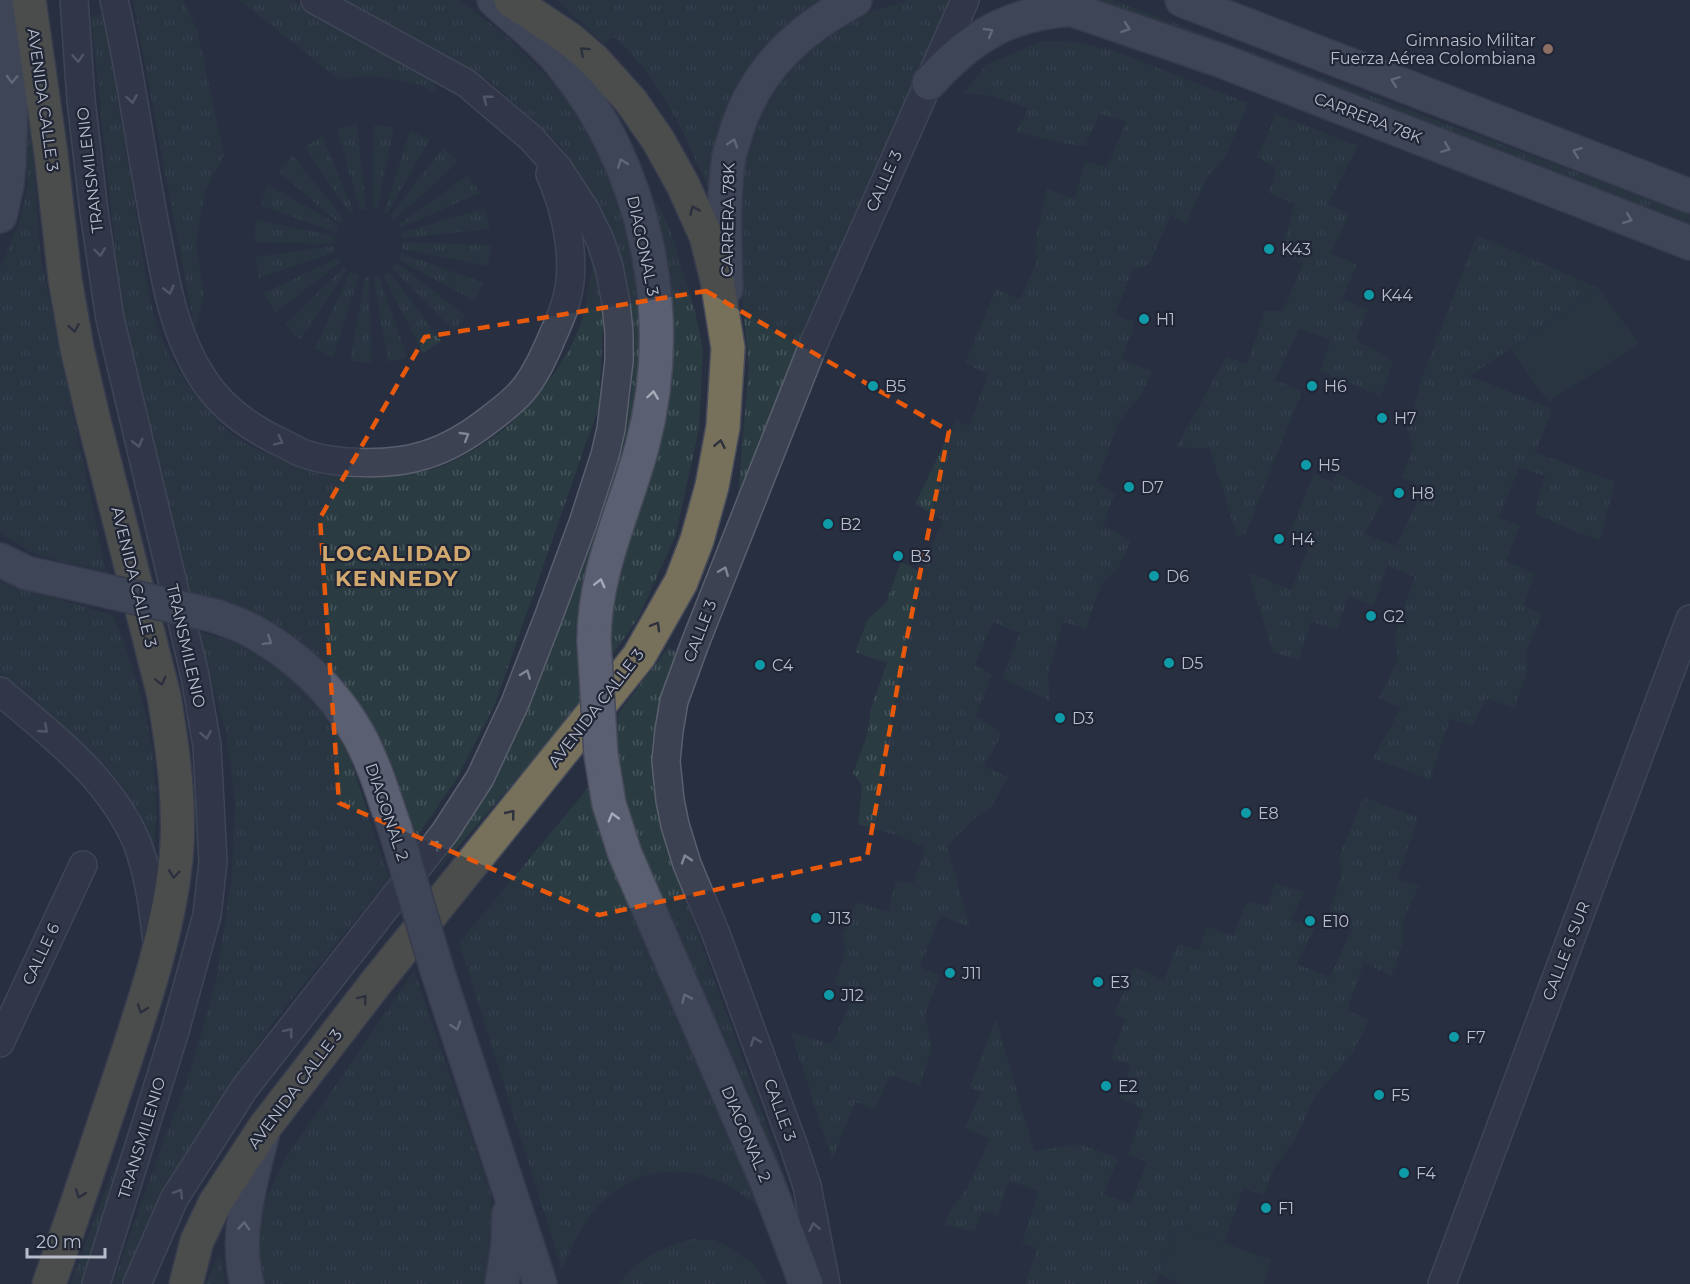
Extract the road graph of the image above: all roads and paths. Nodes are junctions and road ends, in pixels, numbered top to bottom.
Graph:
1 (15, 0) edge
2 (29, 0) edge
3 (74, 0) edge
4 (114, 0) edge
5 (315, 0) edge
6 (494, 0) edge
7 (511, 0) edge
8 (855, 0) edge
9 (965, 0) edge
10 (1182, 0) edge
11 (1057, 4) edge
12 (928, 83) junction
13 (531, 138) junction
14 (1690, 196) edge
15 (0, 216) edge
16 (1690, 243) edge
17 (728, 348) junction
18 (9, 566) edge
19 (1690, 619) edge
20 (594, 640) joint
21 (0, 691) edge
22 (83, 865) dead end
23 (159, 953) junction
24 (0, 1043) edge
25 (264, 1128) junction
26 (509, 1190) junction
27 (49, 1284) edge
28 (96, 1284) edge
29 (137, 1284) edge
30 (186, 1284) edge
31 (247, 1284) edge
32 (502, 1284) edge
33 (540, 1284) edge
34 (806, 1284) edge
35 (826, 1284) edge
36 (1442, 1284) edge

1 -> 15 main road
2 -> 23 highway, AVENIDA CALLE 3
3 -> 28 street, TRANSMILENIO
4 -> 13 street
13 -> 5 street
20 -> 6 main road, DIAGONAL 3
17 -> 7 highway, AVENIDA CALLE 3
17 -> 8 main road, CARRERA 78K
9 - 12 street, CALLE 3
14 -> 10 main road
12 -> 11 main road
11 -> 16 main road, CARRERA 78K
35 -> 12 street, CALLE 3
29 -> 13 street
25 -> 17 highway, AVENIDA CALLE 3
18 -> 26 main road, DIAGONAL 2, bridge
19 - 36 street, CALLE 6 SUR
34 -> 20 main road, DIAGONAL 2, bridge
21 -> 23 street
22 - 24 street, CALLE 6
23 -> 27 highway, AVENIDA CALLE 3
25 - 30 highway, AVENIDA CALLE 3
31 -> 25 main road
26 - 32 main road
26 - 33 main road, DIAGONAL 2

